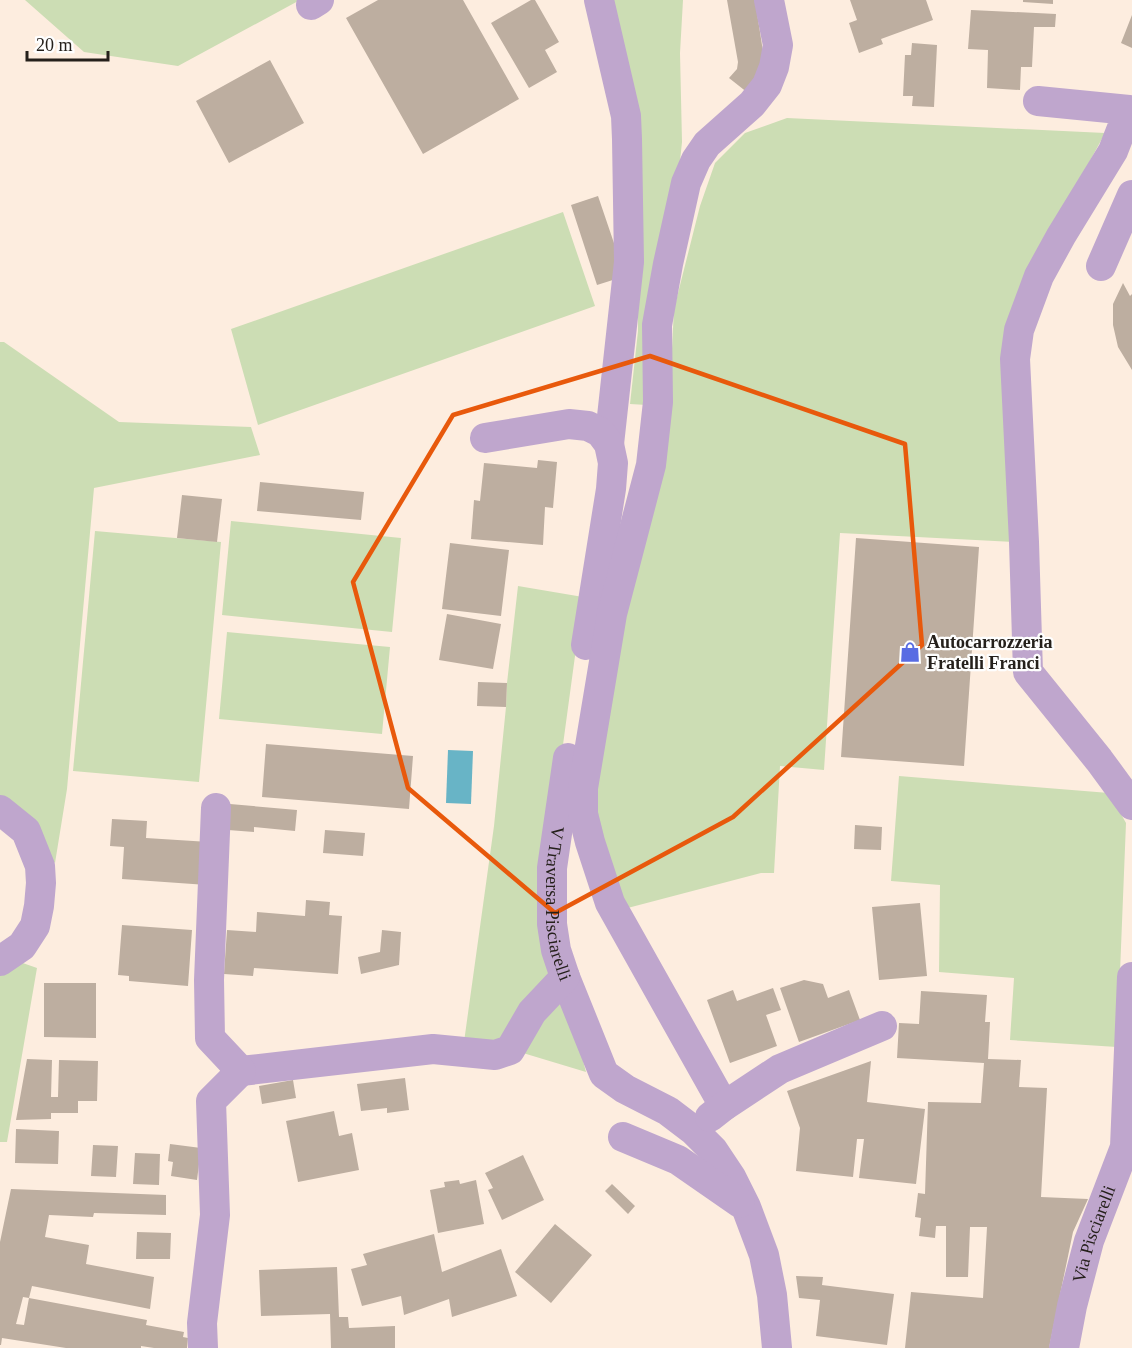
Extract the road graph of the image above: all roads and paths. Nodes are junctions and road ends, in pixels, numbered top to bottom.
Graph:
1 (599, 0) edge
2 (769, 0) edge
3 (1038, 101) dead end
4 (1132, 195) edge
5 (1101, 266) dead end
6 (485, 438) dead end
7 (609, 444) junction
8 (1132, 804) edge
9 (216, 808) dead end
10 (0, 810) edge
11 (0, 961) edge
12 (565, 977) junction
13 (1132, 978) edge
14 (882, 1026) dead end
15 (241, 1071) junction
16 (724, 1106) junction
17 (693, 1130) junction
18 (623, 1137) dead end
19 (747, 1207) junction
20 (203, 1348) edge
21 (777, 1348) edge
22 (1064, 1348) edge

1 - 7 street, V Traversa Pisciarelli
2 - 16 street
3 - 8 street
4 - 5 street
6 - 7 street
7 - 12 street, V Traversa Pisciarelli
9 - 15 street
10 - 11 street
12 - 15 street
12 - 17 street, V Traversa Pisciarelli
13 - 22 street, Via Pisciarelli
14 - 16 street
15 - 20 street
16 - 17 street
17 - 19 street, V Traversa Pisciarelli
18 - 19 street
19 - 21 street, V Traversa Pisciarelli

